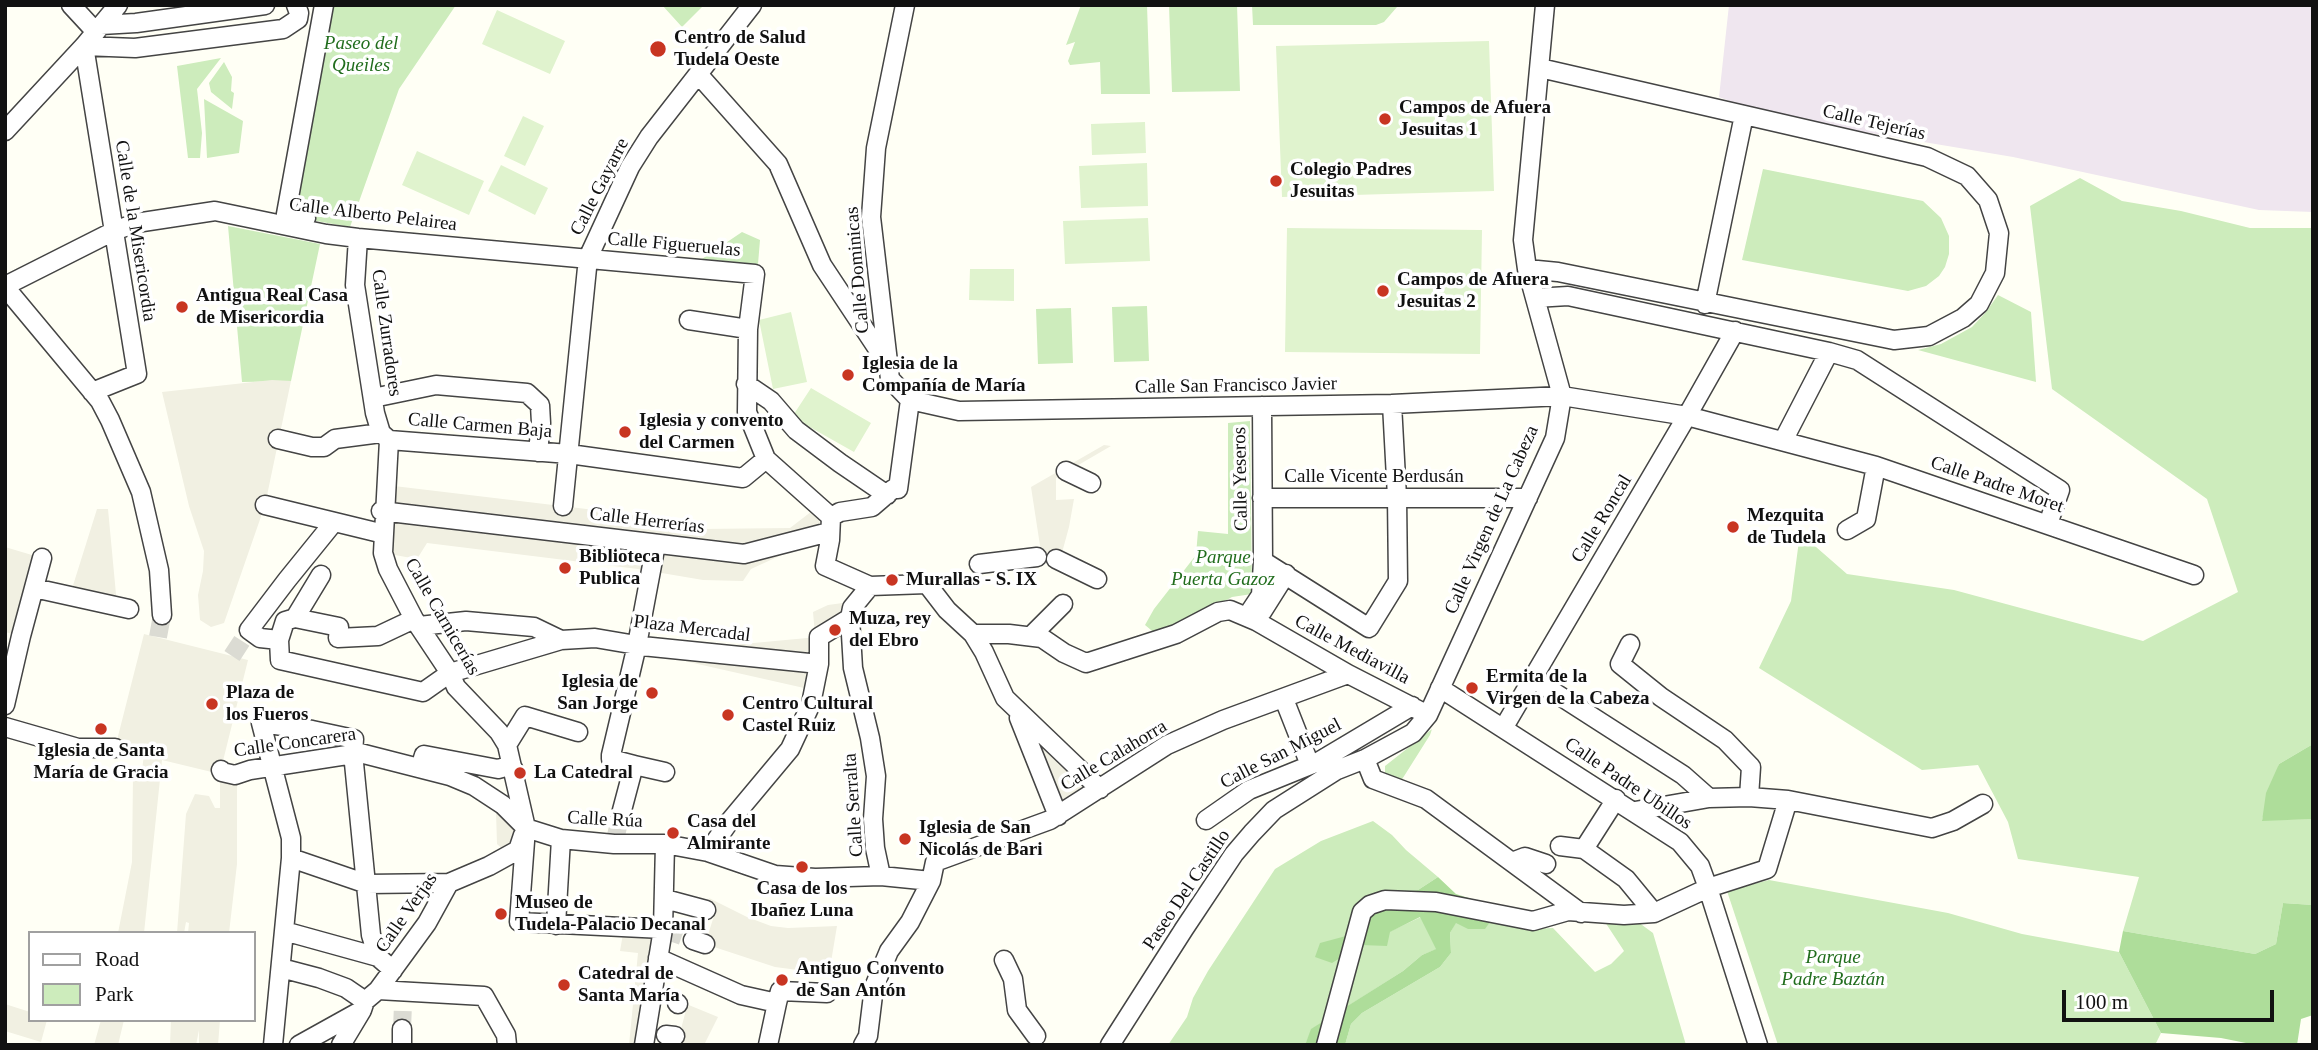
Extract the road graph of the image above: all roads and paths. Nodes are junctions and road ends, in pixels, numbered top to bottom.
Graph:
1 (71, 5) edge
2 (118, 5) edge
3 (265, 5) edge
4 (296, 5) edge
5 (324, 5) edge
6 (752, 5) edge
7 (905, 5) edge
8 (1545, 5) edge
9 (98, 28) junction
10 (84, 47) junction
11 (1540, 68) junction
12 (698, 74) junction
13 (1744, 115) junction
14 (5, 131) edge
15 (313, 220) dead end
16 (114, 231) junction
17 (358, 238) junction
18 (588, 258) junction
19 (1527, 269) junction
20 (5, 287) edge
21 (1535, 298) junction
22 (1704, 304) junction
23 (689, 320) dead end
24 (748, 329) junction
25 (1734, 331) junction
26 (1829, 352) junction
27 (887, 363) junction
28 (746, 384) junction
29 (92, 392) junction
30 (1562, 396) junction
31 (373, 398) junction
32 (911, 400) junction
33 (1392, 404) junction
34 (1262, 406) junction
35 (1687, 416) junction
36 (385, 437) junction
37 (278, 439) dead end
38 (1783, 442) junction
39 (538, 452) junction
40 (569, 454) junction
41 (766, 460) junction
42 (1876, 466) junction
43 (1066, 471) dead end
44 (1091, 483) dead end
45 (887, 495) junction
46 (1397, 497) junction
47 (1262, 498) junction
48 (1528, 498) junction
49 (265, 505) dead end
50 (563, 506) dead end
51 (383, 512) junction
52 (334, 522) junction
53 (2048, 524) junction
54 (830, 525) junction
55 (1847, 530) dead end
56 (384, 534) junction
57 (656, 544) junction
58 (1037, 557) dead end
59 (42, 558) dead end
60 (1056, 559) dead end
61 (1263, 561) junction
62 (979, 564) dead end
63 (1286, 574) junction
64 (321, 575) dead end
65 (2194, 575) dead end
66 (1097, 579) dead end
67 (870, 586) junction
68 (34, 588) junction
69 (1063, 604) dead end
70 (130, 609) dead end
71 (851, 613) junction
72 (162, 615) tunnel mouth
73 (295, 618) junction
74 (1256, 621) junction
75 (416, 622) junction
76 (973, 635) junction
77 (1031, 636) junction
78 (279, 640) junction
79 (561, 640) junction
80 (1630, 644) dead end
81 (637, 645) junction
82 (819, 664) junction
83 (450, 673) junction
84 (1348, 674) junction
85 (1532, 678) junction
86 (1440, 688) junction
87 (1284, 699) junction
88 (1011, 704) junction
89 (5, 705) edge
90 (1412, 706) junction
91 (1428, 715) junction
92 (5, 727) edge
93 (1503, 727) junction
94 (578, 732) dead end
95 (507, 745) junction
96 (115, 748) dead end
97 (353, 753) junction
98 (1365, 759) junction
99 (634, 765) junction
100 (1310, 765) junction
101 (273, 768) junction
102 (420, 768) junction
103 (513, 768) junction
104 (221, 770) dead end
105 (665, 772) dead end
106 (1100, 789) junction
107 (1749, 797) junction
108 (1709, 798) junction
109 (1616, 799) junction
110 (1788, 800) junction
111 (1983, 804) dead end
112 (1635, 811) junction
113 (621, 814) tunnel mouth
114 (1052, 819) junction
115 (1206, 820) dead end
116 (526, 828) junction
117 (561, 839) junction
118 (665, 844) junction
119 (1560, 846) dead end
120 (1584, 849) junction
121 (708, 852) junction
122 (291, 858) junction
123 (1511, 862) junction
124 (1546, 864) dead end
125 (881, 876) junction
126 (931, 880) junction
127 (449, 883) junction
128 (367, 884) junction
129 (1708, 888) junction
130 (665, 898) junction
131 (706, 910) dead end
132 (1581, 913) junction
133 (1654, 913) junction
134 (556, 925) junction
135 (664, 929) junction
136 (284, 931) junction
137 (378, 957) junction
138 (658, 958) junction
139 (1004, 960) dead end
140 (281, 968) junction
141 (393, 970) junction
142 (827, 993) dead end
143 (368, 1000) junction
144 (777, 1003) junction
145 (656, 1036) edge
146 (1036, 1036) dead end
147 (273, 1045) edge
148 (299, 1045) edge
149 (341, 1045) edge
150 (508, 1045) edge
151 (768, 1045) edge
152 (863, 1045) edge
153 (1110, 1045) edge
154 (1326, 1045) edge
155 (1758, 1045) edge

1 - 9 street
2 - 9 street
3 - 9 street
4 - 10 street
5 - 15 street
6 - 12 street, Calle Gayarre
7 - 27 street, Calle Dominicas
8 - 11 street, Calle Virgen de La Cabeza
9 - 10 street
10 - 14 street
10 - 16 street, Calle de la Misericordia
11 - 13 street, Calle Tejerías
11 - 19 street, Calle Virgen de La Cabeza
12 - 18 street, Calle Gayarre
12 - 27 street
13 - 22 street
13 - 22 street, Calle Tejerías
16 - 17 street, Calle Alberto Pelairea
16 - 20 street, Calle Alberto Pelairea
16 - 29 street, Calle de la Misericordia
17 - 18 street, Calle Alberto Pelairea
17 - 31 street, Calle Zurradores
18 - 24 street, Calle Figueruelas
18 - 40 street, Calle Gayarre
19 - 21 street, Calle Virgen de La Cabeza
19 - 22 street, Calle Tejerías
20 - 29 street
21 - 25 street
21 - 30 street, Calle Virgen de La Cabeza
23 - 24 street
24 - 28 street
25 - 26 street
25 - 35 street, Calle Roncal
26 - 38 street
26 - 53 street
27 - 32 street, Calle Dominicas
28 - 41 street
28 - 45 street
29 - 72 street
30 - 33 street, Calle San Francisco Javier
30 - 35 street, Calle Padre Moret
30 - 48 street, Calle Virgen de La Cabeza
31 - 36 street, Calle Zurradores
31 - 39 street
32 - 34 street, Calle San Francisco Javier
32 - 45 street
33 - 34 street, Calle San Francisco Javier
33 - 46 street
34 - 47 street, Calle Yeseros
35 - 38 street, Calle Padre Moret
35 - 85 street, Calle Roncal
36 - 37 street
36 - 39 street, Calle Carmen Baja
36 - 51 street, Calle Zurradores
38 - 42 street, Calle Padre Moret
39 - 40 street, Calle Carmen Baja
40 - 41 street, Calle Carmen Baja
40 - 50 street, Calle Gayarre
41 - 54 street
42 - 53 street, Calle Padre Moret
42 - 55 street
43 - 44 street
45 - 54 street, Calle Herrerías
46 - 47 street, Calle Vicente Berdusán
46 - 48 street, Calle Vicente Berdusán
46 - 63 street
47 - 61 street, Calle Yeseros
48 - 86 street, Calle Virgen de La Cabeza
49 - 52 street
51 - 56 street, Calle Zurradores
51 - 57 street, Calle Herrerías
52 - 56 street
52 - 78 street
53 - 65 street, Calle Padre Moret
54 - 57 street, Calle Herrerías
54 - 67 street
56 - 75 street, Calle Carnicerías
57 - 81 street
58 - 62 street
59 - 68 street
60 - 66 street
61 - 63 street
61 - 74 street, Calle Yeseros
63 - 74 street
64 - 73 street
67 - 71 street
67 - 76 street
68 - 70 street
68 - 89 street
69 - 77 street
71 - 82 street
71 - 125 street, Calle Serralta
73 - 75 street
73 - 78 street
74 - 77 street
74 - 84 street, Calle Mediavilla
75 - 79 street
75 - 83 street, Calle Carnicerías
76 - 77 street
76 - 88 street
78 - 83 street
79 - 81 street, Plaza Mercadal
79 - 83 street
80 - 107 street
81 - 82 street, Plaza Mercadal
81 - 99 street
82 - 121 street
83 - 95 street, Calle Carnicerías
84 - 87 street, Calle Calahorra
84 - 90 street, Calle Mediavilla
85 - 93 street, Calle Roncal
85 - 108 street
86 - 91 street, Calle Virgen de La Cabeza
86 - 93 street, Calle Padre Ubillos
87 - 100 street
87 - 106 street, Calle Calahorra
88 - 106 street
88 - 114 street
90 - 91 street, Calle Mediavilla
90 - 100 street, Calle San Miguel
91 - 98 street, Paseo Del Castillo
92 - 96 street
93 - 109 street, Calle Padre Ubillos
94 - 95 street
95 - 103 street, Calle Carnicerías
97 - 101 street, Calle Concarera
97 - 101 street
97 - 102 street, Calle Concarera
97 - 128 street
98 - 123 street
98 - 153 street, Paseo Del Castillo
99 - 105 street
99 - 113 street
100 - 115 street, Calle San Miguel
101 - 104 street, Calle Concarera
101 - 122 street
102 - 103 street
102 - 116 street, Calle Concarera
103 - 116 street, Calle Carnicerías
106 - 114 street, Calle Calahorra
107 - 108 street
107 - 110 street
108 - 112 street
109 - 112 street, Calle Padre Ubillos
109 - 120 street
110 - 111 street
110 - 129 street
112 - 129 street, Calle Padre Ubillos
114 - 126 street, Calle Calahorra
116 - 117 street, Calle Rúa
116 - 127 street, Calle Verjas
116 - 134 street, Calle Carnicerías
117 - 118 street, Calle Rúa
117 - 134 street
118 - 121 street, Calle Rúa
118 - 130 street
119 - 120 street
120 - 133 street
121 - 125 street, Calle Rúa
122 - 128 street
122 - 136 street
123 - 124 street
123 - 132 street
125 - 126 street, Calle Rúa
126 - 152 street
127 - 128 street
127 - 141 street, Calle Verjas
128 - 137 street
129 - 133 street
129 - 155 street, Calle Padre Ubillos
130 - 131 street
130 - 135 street
132 - 133 street
132 - 154 street
134 - 135 street
135 - 138 street
136 - 137 street
136 - 140 street
137 - 141 street
138 - 144 street
138 - 145 street
139 - 146 street
140 - 143 street
140 - 147 street
141 - 143 street, Calle Verjas
142 - 144 street
143 - 148 street, Calle Verjas
143 - 149 street, Calle Verjas
143 - 150 street
144 - 151 street

